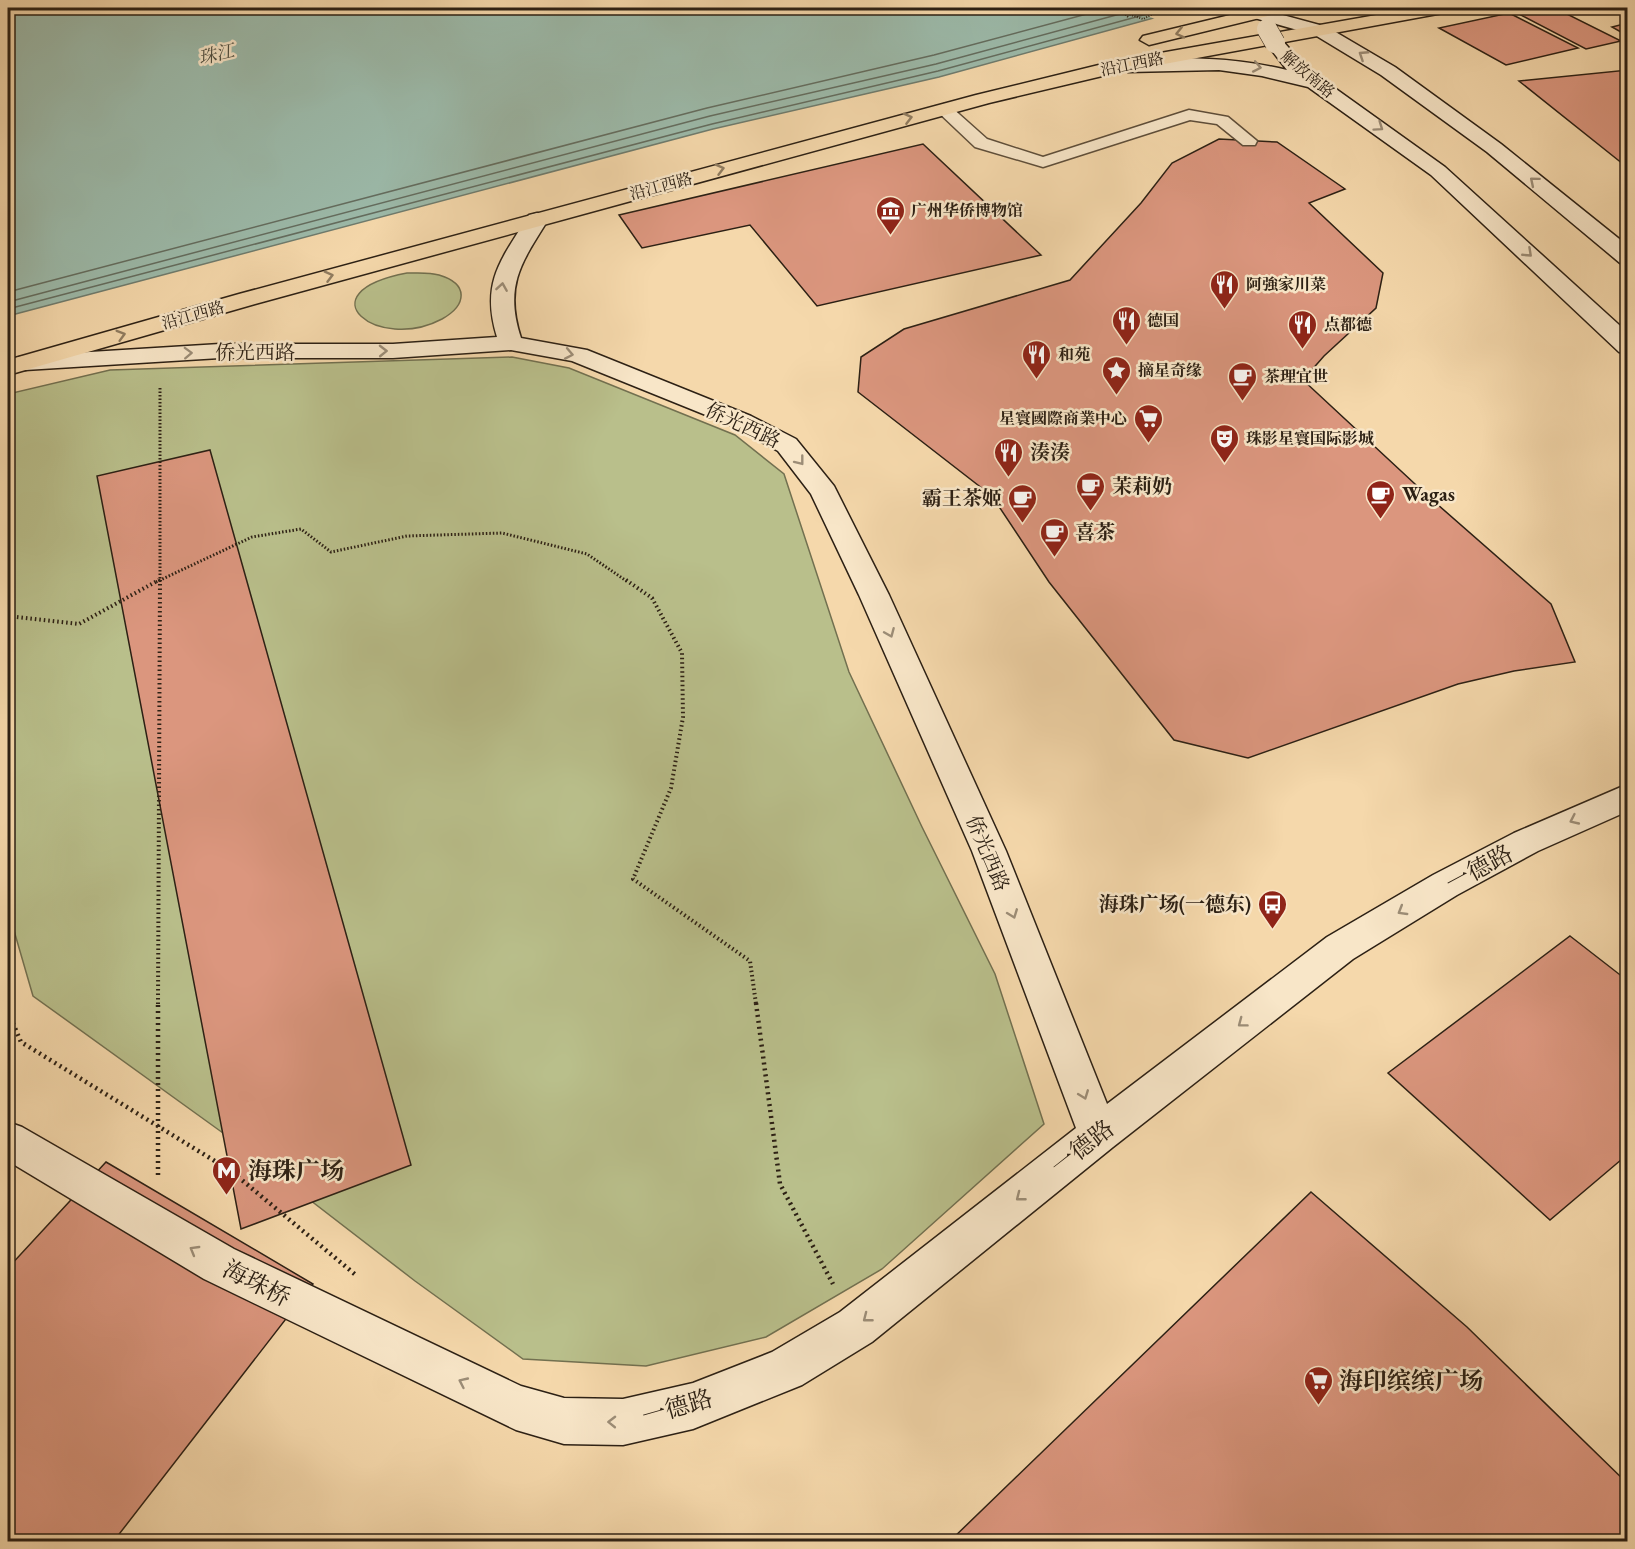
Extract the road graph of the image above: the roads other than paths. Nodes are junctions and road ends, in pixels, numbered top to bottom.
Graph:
1 (1278, 8) edge
2 (1443, 8) edge
3 (1266, 28) junction
4 (1321, 31) junction
5 (1115, 67) junction
6 (1366, 78) dead end
7 (1404, 82) junction
8 (1330, 86) junction
9 (944, 109) junction
10 (1249, 141) dead end
11 (537, 220) junction
12 (1628, 258) edge
13 (511, 343) junction
14 (1628, 346) edge
15 (13, 361) edge
16 (1628, 796) edge
17 (1099, 1134) junction
18 (8, 1140) edge
19 (516, 1407) joint

1 - 3 main road, 沿江西路
2 - 4 main road, 沿江西路
3 - 4 main road, 解放南路
3 - 8 main road, 解放南路
3 -> 15 main road, 沿江西路
4 - 5 main road, 沿江西路
7 -> 4 main road, 解放南路
5 -> 8 main road
5 - 9 main road, 沿江西路
6 - 7 main road
12 -> 7 main road, 解放南路
8 -> 14 main road, 解放南路
9 - 10 lane
11 -> 9 main road, 沿江西路
13 -> 11 main road
15 -> 11 main road, 沿江西路
15 -> 13 main road, 侨光西路
13 -> 17 main road, 侨光西路
16 -> 17 main road, 一德路
17 -> 19 main road, 一德路
19 -> 18 main road, 海珠桥

